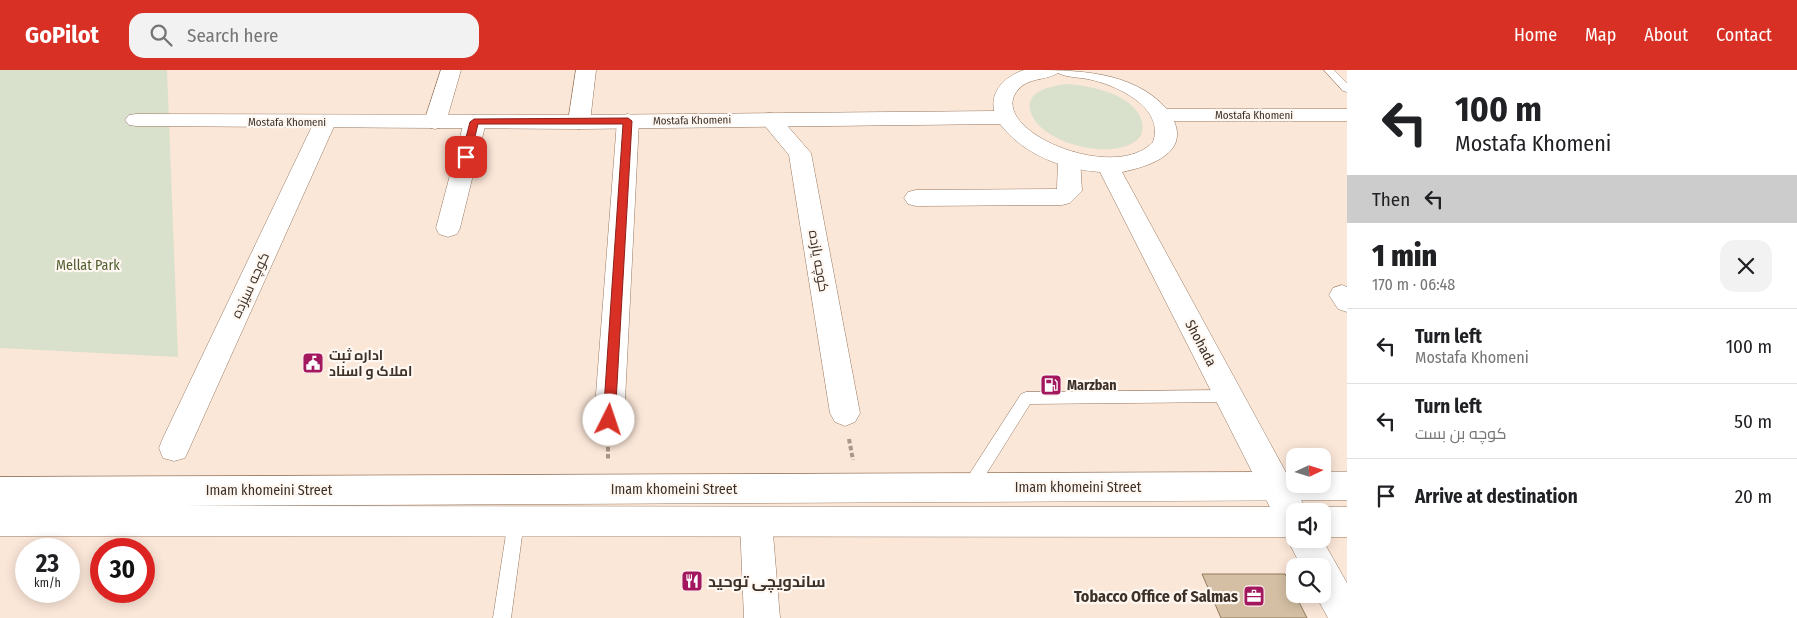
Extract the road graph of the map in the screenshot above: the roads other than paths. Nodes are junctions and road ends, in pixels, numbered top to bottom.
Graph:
1 (451, 70) edge
2 (586, 70) edge
3 (1050, 70) edge
4 (1066, 70) edge
5 (1329, 70) edge
6 (1347, 89) edge
7 (1162, 115) junction
8 (1347, 115) edge
9 (1007, 117) junction
10 (770, 119) junction
11 (136, 120) dead end
12 (628, 121) junction
13 (325, 122) junction
14 (435, 122) junction
15 (474, 122) junction
16 (579, 122) junction
17 (1069, 158) junction
18 (1107, 164) junction
19 (916, 198) dead end
20 (448, 228) dead end
21 (1228, 396) junction
22 (845, 413) road end
23 (609, 420) road end
24 (174, 448) dead end
25 (1275, 486) junction
26 (1347, 486) edge
27 (969, 487) junction
28 (0, 492) edge
29 (1286, 506) edge
30 (0, 520) edge
31 (516, 521) junction
32 (756, 522) junction
33 (1286, 522) edge
34 (1331, 522) edge
35 (1347, 522) edge
36 (1331, 588) edge
37 (1347, 617) edge
38 (502, 618) edge
39 (762, 618) edge

1 - 14 street
2 - 16 street
3 - 9 street
4 - 7 street
5 - 6 lane
7 - 8 street, Mostafa Khomeni
7 - 18 street
9 - 10 street, Mostafa Khomeni
9 - 17 street
10 - 12 street, Mostafa Khomeni
10 - 22 street, کوچه یازده
11 - 13 street, Mostafa Khomeni
12 - 16 street, Mostafa Khomeni
12 - 23 street
13 - 14 street, Mostafa Khomeni
13 - 24 street, کوچه سیزده
14 - 15 street, Mostafa Khomeni
15 - 16 street, Mostafa Khomeni
15 - 20 street
17 - 18 street
17 - 19 street
18 - 21 street, Shohada
21 - 25 street, Shohada
21 - 27 lane
25 - 26 street, Imam khomeini Street
25 - 27 street, Imam khomeini Street
25 - 29 street, Shohada
27 - 28 street, Imam khomeini Street
30 - 31 street
31 - 32 street
31 - 38 lane
32 - 33 street
32 - 39 street
34 - 35 street
36 - 37 street

